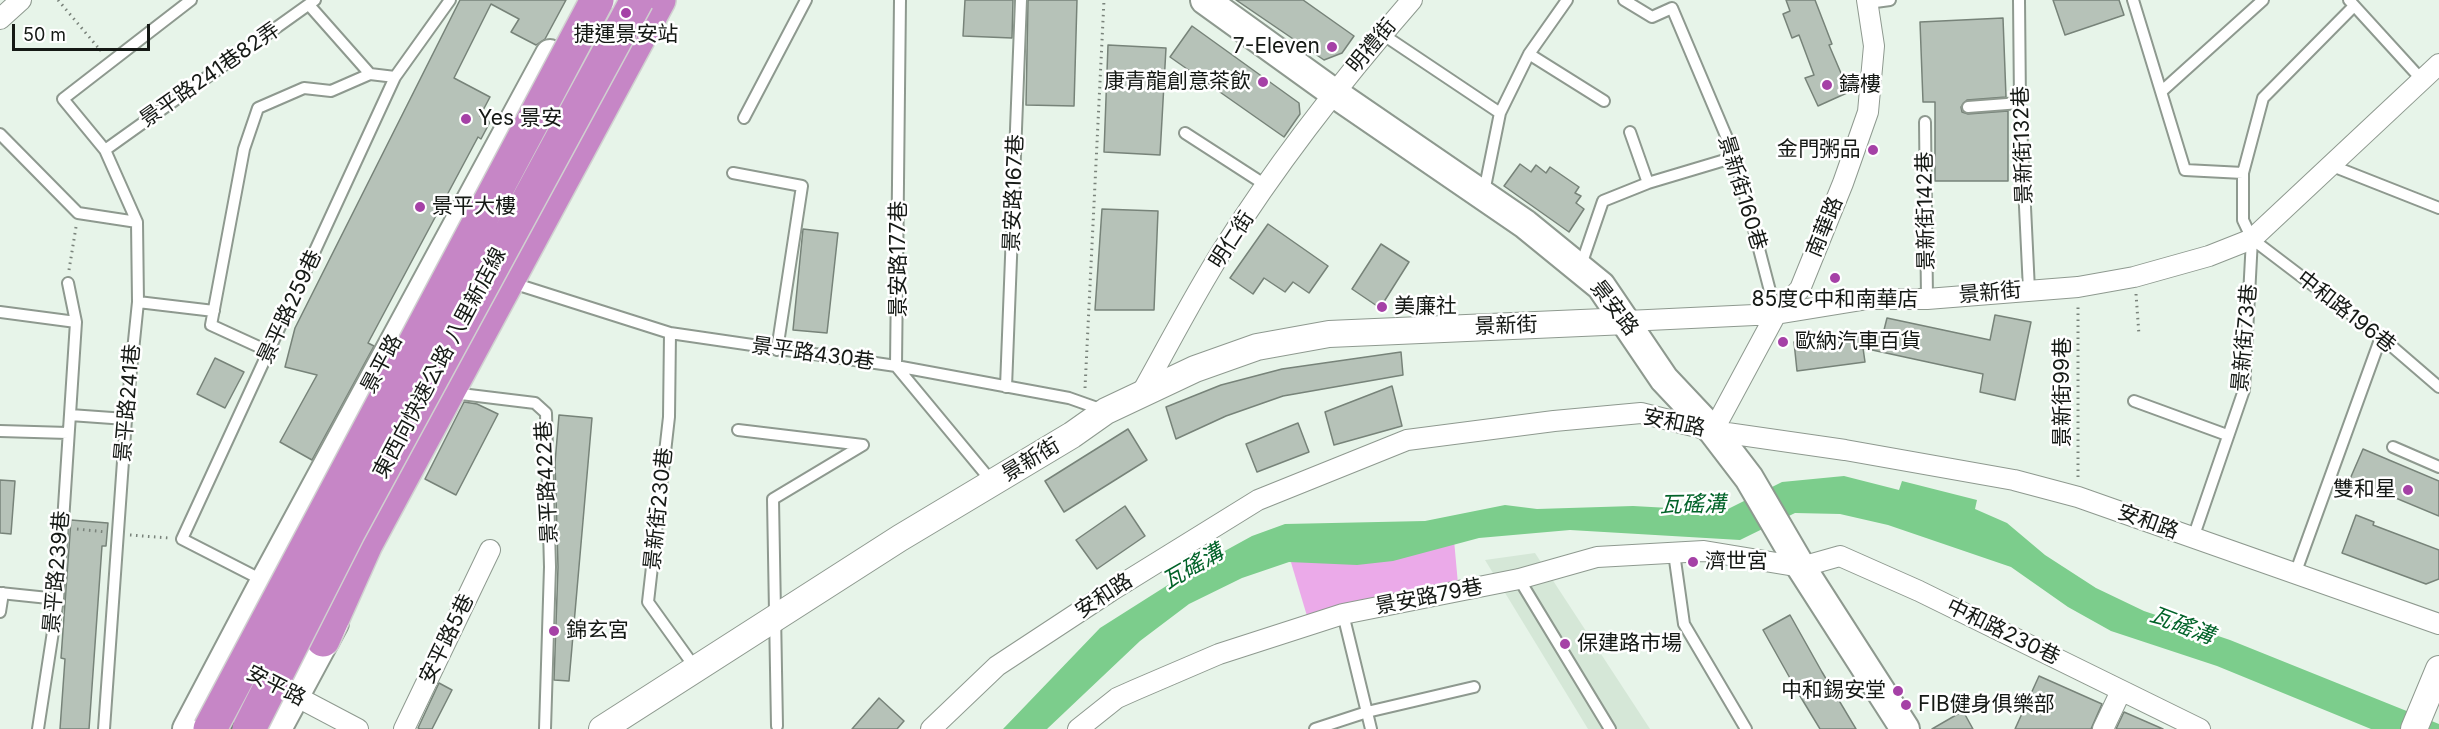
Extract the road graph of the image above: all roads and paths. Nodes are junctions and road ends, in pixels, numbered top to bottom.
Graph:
1 (21, 0) edge
2 (58, 0) edge
3 (191, 0) edge
4 (450, 0) edge
5 (579, 0) edge
6 (597, 0) edge
7 (621, 0) edge
8 (637, 0) edge
9 (659, 0) edge
10 (675, 0) edge
11 (806, 0) edge
12 (900, 0) edge
13 (1022, 0) edge
14 (1104, 0) edge
15 (1205, 0) edge
16 (1412, 0) edge
17 (1567, 0) edge
18 (1624, 0) edge
19 (1890, 0) edge
20 (2019, 0) edge
21 (2133, 0) edge
22 (2263, 0) edge
23 (1868, 2) edge
24 (312, 3) edge
25 (2352, 3) edge
26 (0, 19) edge
27 (1382, 34) junction
28 (1529, 54) junction
29 (111, 63) junction
30 (2433, 73) edge
31 (369, 74) junction
32 (395, 77) junction
33 (2162, 92) junction
34 (1334, 93) junction
35 (1604, 101) dead end
36 (2020, 103) junction
37 (1968, 107) dead end
38 (1500, 113) junction
39 (744, 118) dead end
40 (1925, 122) dead end
41 (1630, 132) dead end
42 (1185, 133) dead end
43 (0, 134) edge
44 (105, 150) junction
45 (1735, 157) junction
46 (2330, 165) junction
47 (733, 173) dead end
48 (2243, 173) junction
49 (1648, 183) junction
50 (1267, 186) junction
51 (1484, 196) junction
52 (2439, 208) edge
53 (78, 213) junction
54 (137, 222) junction
55 (2252, 239) junction
56 (1580, 268) junction
57 (2134, 278) junction
58 (68, 283) joint
59 (522, 286) junction
60 (2078, 287) junction
61 (2029, 290) junction
62 (1927, 299) junction
63 (138, 302) junction
64 (214, 311) junction
65 (0, 312) edge
66 (1776, 314) junction
67 (1627, 321) junction
68 (76, 322) junction
69 (670, 333) junction
70 (2139, 335) dead end
71 (2381, 337) junction
72 (777, 350) junction
73 (270, 352) junction
74 (896, 366) junction
75 (1006, 387) junction
76 (2439, 387) edge
77 (461, 394) junction
78 (1141, 394) junction
79 (2134, 401) dead end
80 (1096, 407) junction
81 (70, 415) junction
82 (126, 419) junction
83 (738, 429) dead end
84 (0, 430) edge
85 (1713, 431) junction
86 (68, 433) junction
87 (2228, 435) junction
88 (2393, 447) dead end
89 (2439, 467) edge
90 (993, 483) junction
91 (2078, 497) junction
92 (62, 527) junction
93 (118, 534) junction
94 (2193, 538) junction
95 (182, 539) junction
96 (490, 550) dead end
97 (1674, 553) junction
98 (1801, 567) junction
99 (2295, 574) junction
100 (1519, 579) junction
101 (265, 581) junction
102 (1, 593) edge
103 (57, 599) junction
104 (0, 612) edge
105 (1343, 614) junction
106 (775, 617) junction
107 (2439, 624) edge
108 (323, 640) junction
109 (225, 660) junction
110 (696, 669) junction
111 (2439, 669) edge
112 (1474, 687) dead end
113 (2121, 691) junction
114 (294, 695) junction
115 (1367, 712) junction
116 (777, 726) dead end
117 (2195, 728) edge
118 (38, 729) edge
119 (104, 729) edge
120 (187, 729) edge
121 (210, 729) edge
122 (249, 729) edge
123 (277, 729) edge
124 (358, 729) edge
125 (404, 729) edge
126 (545, 729) edge
127 (602, 729) edge
128 (931, 729) edge
129 (1078, 729) edge
130 (1315, 729) edge
131 (1371, 729) edge
132 (1610, 729) edge
133 (1746, 729) edge
134 (1905, 729) edge
135 (2103, 729) edge
136 (2414, 729) edge

1 - 26 street
2 - 29 path
3 - 29 lane
4 - 32 lane, 景平路259巷
5 - 101 main road, 景平路
6 - 121 highway, 東西向快速公路 八里新店線, bridge
7 - 114 main road, 景平路
8 - 122 highway, 東西向快速公路 八里新店線, bridge
9 - 108 highway
10 - 59 main road, 景平路
11 - 39 lane
12 - 74 lane, 景安路177巷
13 - 75 lane, 景安路167巷
14 - 80 path
15 - 34 main road, 景安路
16 - 27 street, 明禮街
17 - 28 lane
18 - 45 lane, 景新街160巷
19 - 23 lane
20 - 36 lane, 景新街132巷
21 - 33 lane
22 - 33 lane
23 - 66 street, 南華路
24 - 31 lane
24 - 44 lane, 景平路241巷82弄
25 - 30 lane
25 - 48 lane
27 - 34 street, 明禮街
27 - 38 lane
28 - 35 lane
28 - 38 lane
29 - 44 lane, 景平路241巷
30 - 46 street, 景新街
31 - 32 lane
31 - 64 lane
32 - 73 lane, 景平路259巷
33 - 48 lane
34 - 50 street, 明仁街
34 - 51 main road, 景安路
36 - 37 lane
36 - 61 lane, 景新街132巷
38 - 51 lane
40 - 62 lane, 景新街142巷
41 - 49 lane
42 - 50 lane
43 - 53 lane
44 - 54 lane, 景平路241巷
45 - 49 lane
45 - 66 lane, 景新街160巷
46 - 52 lane
46 - 55 street, 景新街
47 - 72 lane
48 - 55 lane
49 - 56 lane
50 - 78 street, 明仁街
51 - 56 main road, 景安路
53 - 54 lane
53 - 58 path
54 - 63 lane, 景平路241巷
55 - 57 street, 景新街
55 - 71 lane, 中和路196巷
55 - 87 lane, 景新街73巷
56 - 67 main road, 景安路
57 - 60 street, 景新街
57 - 70 path
58 - 68 lane, 景平路239巷
59 - 69 lane, 景平路430巷
59 - 77 main road, 景平路
60 - 61 street, 景新街
60 - 91 path, 景新街99巷
61 - 62 street, 景新街
62 - 66 street, 景新街
63 - 64 lane
63 - 82 lane, 景平路241巷
64 - 73 lane
65 - 68 lane
66 - 67 street, 景新街
66 - 85 street, 南華路
67 - 78 street, 景新街
67 - 85 main road, 景安路
68 - 81 lane, 景平路239巷
69 - 72 lane, 景平路430巷
69 - 110 lane, 景新街230巷
71 - 76 lane, 中和路196巷
71 - 99 lane
72 - 74 lane, 景平路430巷
73 - 95 lane, 景平路259巷
74 - 75 lane, 景平路430巷
74 - 90 lane
75 - 80 lane, 景平路430巷
77 - 108 main road, 景平路
77 - 126 lane, 景平路422巷
78 - 80 street, 景新街
79 - 87 lane
80 - 90 street, 景新街
81 - 82 lane
81 - 86 lane, 景平路239巷
82 - 93 lane, 景平路241巷
83 - 106 lane
84 - 86 lane
85 - 91 street, 安和路
85 - 98 main road, 景安路
85 - 128 street, 安和路
86 - 92 lane, 景平路239巷
87 - 94 lane, 景新街73巷
88 - 89 lane
90 - 106 street, 景新街
91 - 94 street, 安和路
92 - 93 path
92 - 103 lane, 景平路239巷
93 - 95 path
93 - 119 lane, 景平路241巷
94 - 99 street, 安和路
95 - 101 lane
96 - 125 street, 安平路5巷
97 - 98 street, 景安路79巷
97 - 100 street, 景安路79巷
97 - 133 lane
98 - 113 street, 中和路230巷
98 - 134 main road, 景安路
99 - 107 street, 安和路
100 - 105 street, 景安路79巷
100 - 132 lane
101 - 109 main road, 景平路
102 - 103 lane
102 - 104 lane
103 - 118 lane, 景平路239巷
105 - 115 lane
105 - 129 street, 景安路79巷
106 - 110 street, 景新街
106 - 116 lane
108 - 114 main road, 景平路
109 - 114 street, 安平路
109 - 120 main road, 景平路
110 - 127 street, 景新街
111 - 136 street
112 - 115 lane
113 - 117 street, 中和路230巷
113 - 135 street
114 - 123 main road, 景平路
114 - 124 street, 安平路
115 - 130 lane
115 - 131 lane

